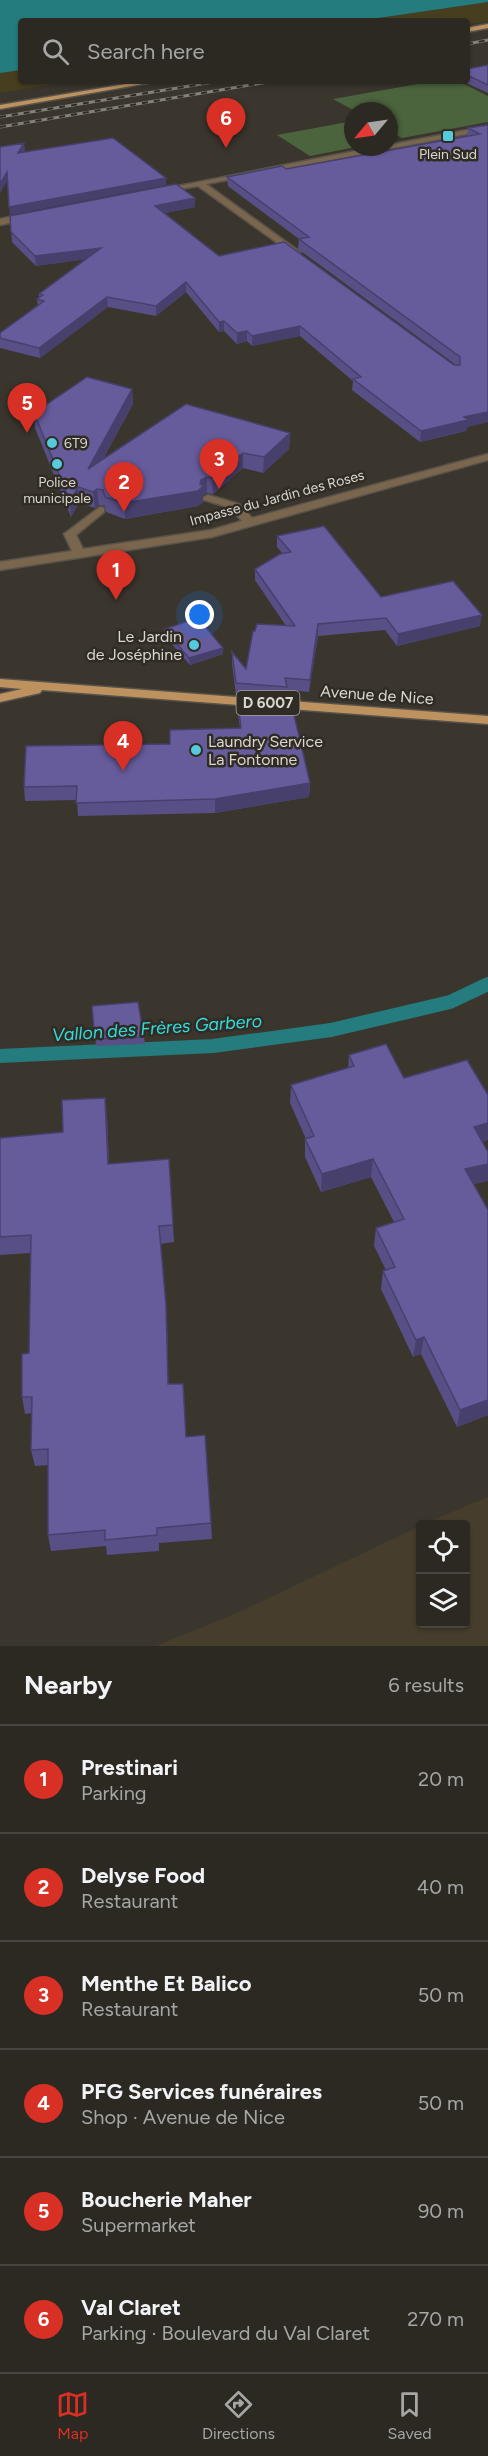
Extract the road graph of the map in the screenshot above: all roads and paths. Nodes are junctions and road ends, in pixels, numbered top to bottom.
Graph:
1 (488, 26) edge
2 (470, 29) edge
3 (138, 84) edge
4 (0, 106) edge
5 (488, 128) edge
6 (200, 183) junction
7 (156, 191) edge
8 (33, 216) edge
9 (0, 222) edge
10 (304, 260) edge
11 (488, 457) edge
12 (208, 498) edge
13 (100, 510) edge
14 (250, 523) junction
15 (79, 554) junction
16 (0, 566) edge
17 (0, 683) edge
18 (48, 687) junction
19 (0, 698) edge
20 (488, 720) edge

1 - 2 main road
3 - 4 main road
5 - 6 street
6 - 7 street
6 - 10 street
8 - 9 street
11 - 14 street, Impasse du Jardin des Roses
12 - 14 street
13 - 15 street
14 - 15 street, Impasse du Jardin des Roses
15 - 16 street, Impasse du Jardin des Roses
17 - 18 main road, Avenue de Nice / D 6007
18 - 19 main road, Avenue de Nice / D 6007
18 - 20 main road, Avenue de Nice / D 6007

